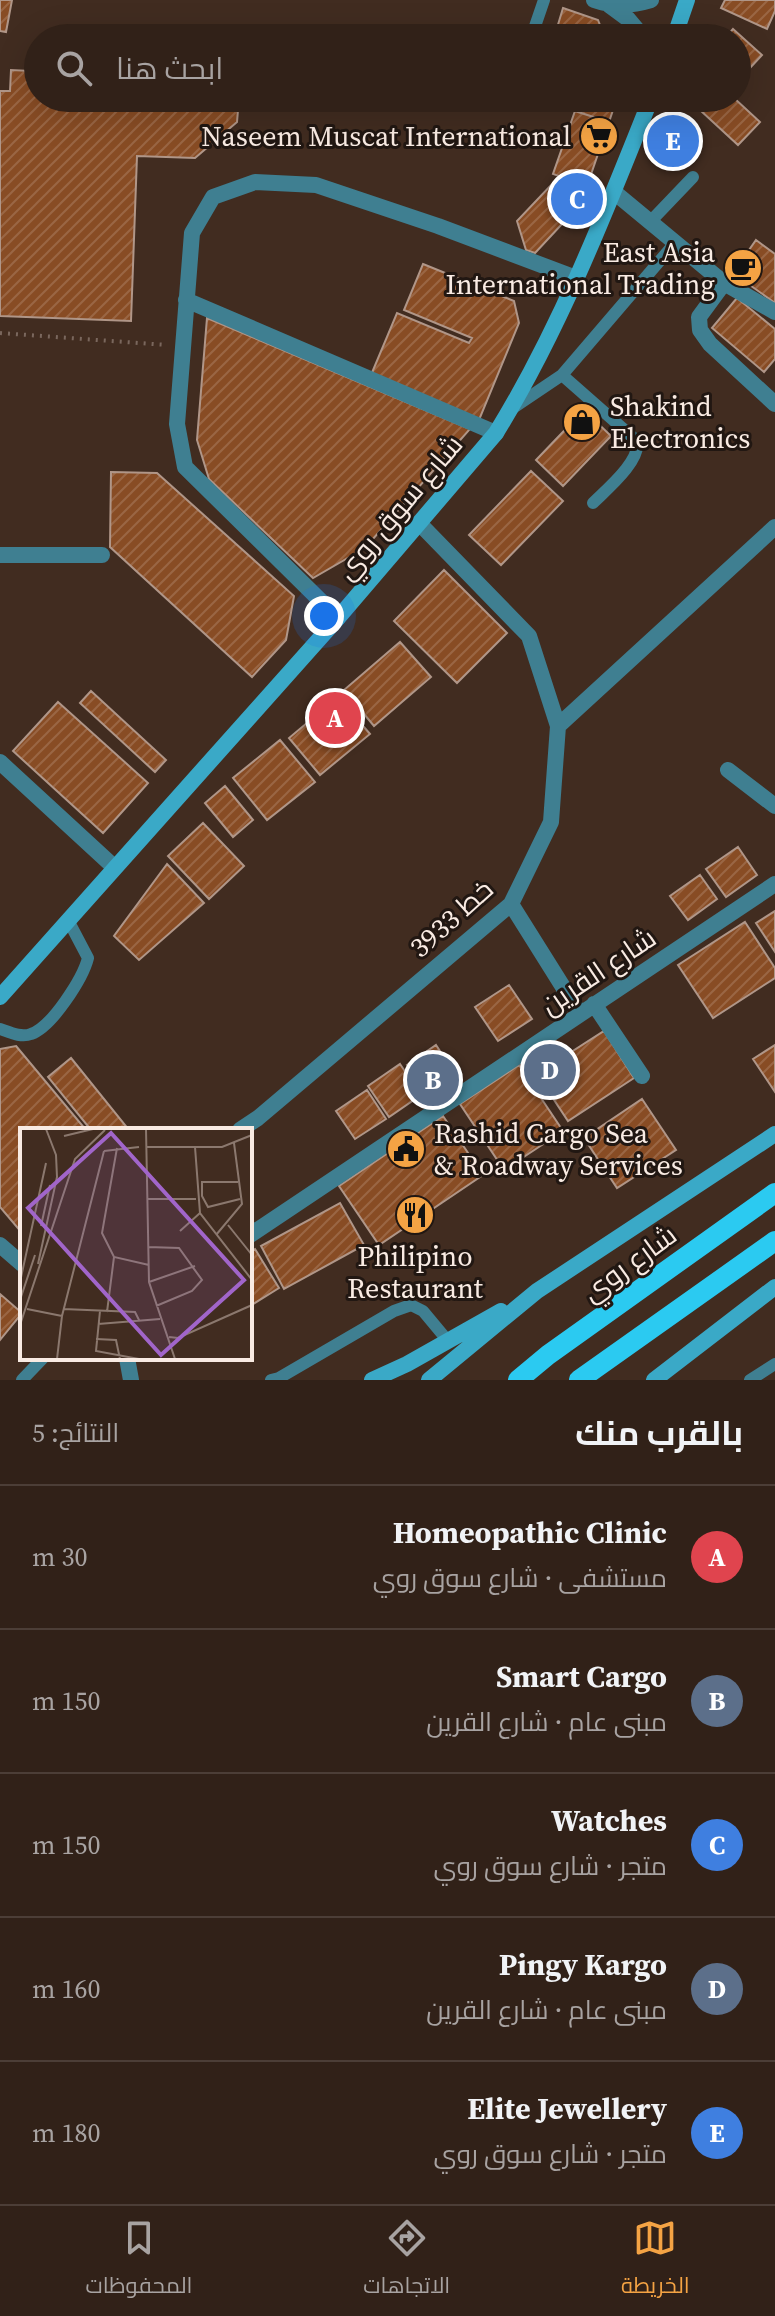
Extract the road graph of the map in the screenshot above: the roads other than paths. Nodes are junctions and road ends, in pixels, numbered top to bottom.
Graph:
1 (544, 0) edge
2 (651, 0) edge
3 (687, 0) edge
4 (601, 2) edge
5 (536, 24) edge
6 (632, 24) edge
7 (679, 24) edge
8 (645, 112) edge
9 (693, 177) dead end
10 (614, 192) junction
11 (649, 223) junction
12 (675, 243) junction
13 (576, 278) junction
14 (724, 283) junction
15 (186, 300) junction
16 (775, 312) edge
17 (562, 375) junction
18 (775, 404) edge
19 (510, 410) junction
20 (496, 433) junction
21 (593, 503) dead end
22 (420, 524) junction
23 (775, 527) edge
24 (0, 555) edge
25 (102, 555) dead end
26 (338, 618) junction
27 (558, 726) junction
28 (0, 762) edge
29 (728, 770) dead end
30 (774, 804) edge
31 (114, 867) junction
32 (775, 884) edge
33 (511, 904) junction
34 (68, 920) junction
35 (0, 997) edge
36 (587, 1009) junction
37 (0, 1029) edge
38 (642, 1076) dead end
39 (243, 1128) edge
40 (775, 1134) edge
41 (775, 1193) edge
42 (252, 1234) edge
43 (775, 1241) edge
44 (0, 1245) edge
45 (20, 1262) edge
46 (773, 1290) edge
47 (537, 1291) junction
48 (448, 1341) junction
49 (41, 1360) edge
50 (127, 1360) edge
51 (775, 1364) edge
52 (22, 1380) edge
53 (131, 1380) edge
54 (271, 1380) edge
55 (372, 1380) edge
56 (429, 1380) edge
57 (518, 1380) edge
58 (579, 1380) edge
59 (654, 1380) edge
60 (750, 1380) edge

1 - 5 lane
2 - 4 street
3 - 7 main road
4 - 6 street
8 - 10 main road, شارع سوق روي
9 - 11 lane
10 - 11 street
10 - 13 main road, شارع سوق روي
11 - 12 street
12 - 14 street
12 - 17 lane
13 - 15 street
13 - 19 main road, شارع سوق روي
14 - 16 street
14 - 18 street
15 - 20 street
15 - 26 street
17 - 19 lane
17 - 21 lane
19 - 20 main road, شارع سوق روي
20 - 22 main road, شارع سوق روي
22 - 26 main road, شارع سوق روي
22 - 27 street, 3933 خط
23 - 27 street
24 - 25 street
26 - 31 main road, شارع سوق روي
27 - 33 street, 3933 خط
28 - 31 street
29 - 30 street
31 - 34 main road, شارع سوق روي
32 - 36 street, شارع القرين
33 - 36 street
33 - 39 street, 3933 خط
34 - 35 main road, شارع سوق روي
34 - 37 lane
36 - 38 street
36 - 42 street, شارع القرين
40 - 47 main road
41 - 57 main road, شارع روي
43 - 58 main road
44 - 45 street
46 - 59 main road
47 - 48 main road
47 - 56 main road
48 - 54 lane
48 - 55 main road
49 - 52 lane
50 - 53 street
51 - 60 lane

